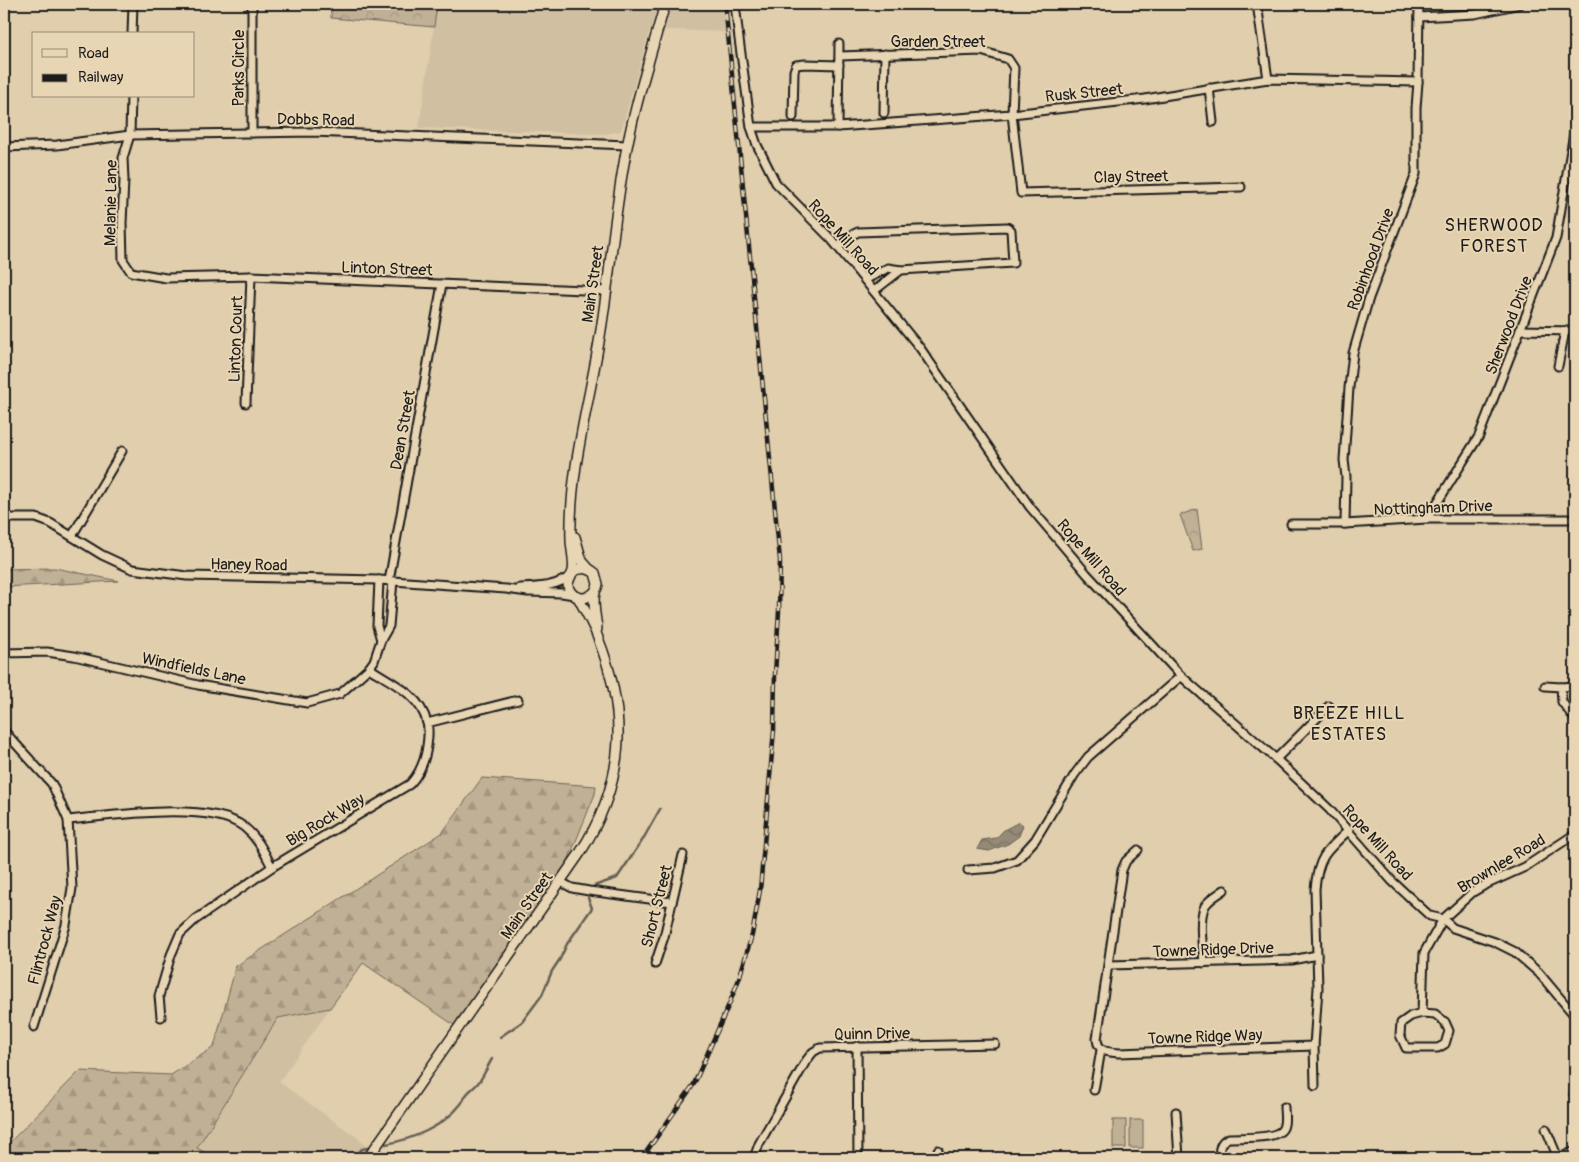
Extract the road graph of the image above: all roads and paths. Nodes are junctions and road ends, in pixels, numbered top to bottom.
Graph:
1 (133, 4) edge
2 (252, 4) edge
3 (665, 4) edge
4 (735, 4) edge
5 (1257, 4) edge
6 (1419, 4) edge
7 (1520, 4) edge
8 (1419, 17) junction
9 (132, 32) edge
10 (839, 44) dead end
11 (885, 54) junction
12 (840, 56) junction
13 (839, 65) junction
14 (1268, 79) junction
15 (1418, 82) junction
16 (1209, 88) junction
17 (131, 98) edge
18 (884, 113) dead end
19 (1012, 114) junction
20 (793, 117) dead end
21 (1214, 122) dead end
22 (752, 127) junction
23 (838, 127) junction
24 (1575, 127) edge
25 (252, 132) junction
26 (130, 135) junction
27 (627, 146) junction
28 (4, 147) edge
29 (1241, 187) dead end
30 (1021, 192) joint
31 (838, 247) junction
32 (901, 270) junction
33 (251, 276) junction
34 (166, 278) joint
35 (865, 280) junction
36 (442, 284) junction
37 (607, 291) junction
38 (874, 291) junction
39 (1520, 330) junction
40 (1565, 331) junction
41 (1575, 331) edge
42 (1558, 366) dead end
43 (246, 404) dead end
44 (122, 452) dead end
45 (4, 518) edge
46 (1427, 519) junction
47 (1575, 519) edge
48 (572, 522) junction
49 (1291, 524) dead end
50 (1345, 524) junction
51 (72, 536) junction
52 (592, 571) junction
53 (571, 574) junction
54 (379, 580) junction
55 (391, 581) junction
56 (506, 590) junction
57 (595, 592) junction
58 (576, 596) junction
59 (599, 639) junction
60 (381, 640) junction
61 (4, 653) edge
62 (369, 668) junction
63 (1181, 676) junction
64 (1544, 686) dead end
65 (1575, 686) edge
66 (1561, 687) junction
67 (518, 700) dead end
68 (1329, 706) dead end
69 (1575, 719) edge
70 (428, 723) junction
71 (4, 731) edge
72 (1276, 759) junction
73 (68, 820) junction
74 (1349, 830) junction
75 (1575, 834) edge
76 (1138, 850) dead end
77 (683, 855) dead end
78 (272, 867) junction
79 (968, 870) dead end
80 (561, 882) junction
81 (1224, 890) dead end
82 (672, 902) junction
83 (1443, 919) junction
84 (1317, 955) junction
85 (1204, 963) junction
86 (656, 964) dead end
87 (1109, 965) junction
88 (1422, 1013) junction
89 (1575, 1016) edge
90 (161, 1017) dead end
91 (34, 1027) dead end
92 (995, 1044) dead end
93 (857, 1046) junction
94 (1314, 1046) junction
95 (1101, 1050) junction
96 (1315, 1086) dead end
97 (1094, 1090) dead end
98 (1284, 1108) dead end
99 (1176, 1112) dead end
100 (1546, 1129) dead end
101 (938, 1150) dead end
102 (1575, 1151) edge
103 (368, 1158) edge
104 (754, 1158) edge
105 (858, 1158) edge
106 (938, 1158) edge
107 (1179, 1158) edge
108 (1221, 1158) edge
109 (1559, 1158) edge

1 - 9 street
2 - 25 street, Parks Circle
3 - 27 main road, Main Street
4 - 22 street, Rope Mill Road
5 - 14 street
6 - 8 street, Robinhood Drive
7 - 8 street
8 - 15 street, Robinhood Drive
10 - 12 street
11 - 12 street, Garden Street
11 - 18 street
11 - 19 street, Garden Street
12 - 13 street
13 - 20 street
13 - 23 street
14 - 15 street, Rusk Street
14 - 16 street, Rusk Street
15 - 50 street, Robinhood Drive
16 - 19 street, Rusk Street
16 - 21 street
17 - 26 street, Melanie Lane
19 - 23 street, Rusk Street
19 - 30 street, Garden Street
22 - 23 street, Rusk Street
22 - 31 street, Rope Mill Road
24 - 39 street, Sherwood Drive
25 - 26 street, Dobbs Road
25 - 27 street, Dobbs Road
26 - 28 street, Dobbs Road
26 - 34 street, Melanie Lane
27 - 37 main road, Main Street
29 - 30 street, Clay Street
31 - 32 street
31 - 35 street, Rope Mill Road
32 - 35 street
32 - 38 street
33 - 34 street, Linton Street
33 - 36 street, Linton Street
33 - 43 street, Linton Court
35 - 38 street, Rope Mill Road
36 - 37 street, Linton Street
36 - 55 street, Dean Street
37 - 48 main road, Main Street
38 - 63 street, Rope Mill Road
39 - 40 street
39 - 46 street, Sherwood Drive
40 - 41 street
40 - 42 street
44 - 51 street
45 - 51 street, Haney Road
46 - 47 street, Nottingham Drive
46 - 50 street, Nottingham Drive
48 - 52 main road, Main Street
48 - 53 main road, Main Street
49 - 50 street, Nottingham Drive
51 - 54 street, Haney Road
52 - 53 main road
52 - 57 main road, Main Street
53 - 56 street, Haney Road
53 - 58 main road, Main Street
54 - 55 street, Haney Road
54 - 60 street
55 - 56 street, Haney Road
55 - 60 street
56 - 58 street, Haney Road
57 - 58 main road
57 - 59 main road, Main Street
58 - 59 main road, Main Street
59 - 80 main road, Main Street
60 - 62 street
61 - 62 street, Windfields Lane
62 - 70 street
63 - 72 street, Rope Mill Road
63 - 79 street
64 - 66 street
65 - 66 street
66 - 69 street
67 - 70 street
68 - 72 street
70 - 78 street, Big Rock Way
71 - 73 street, Flintrock Way
72 - 74 street, Rope Mill Road
73 - 78 street
73 - 91 street, Flintrock Way
74 - 83 street, Rope Mill Road
74 - 84 street
75 - 83 street, Brownlee Road
76 - 87 street
77 - 82 street, Short Street
78 - 90 street, Big Rock Way
80 - 82 street
80 - 103 main road, Main Street
81 - 85 street
82 - 86 street, Short Street
83 - 88 street, Brownlee Road
83 - 89 street, Rope Mill Road
84 - 85 street, Towne Ridge Drive
84 - 94 street
85 - 87 street, Towne Ridge Drive
87 - 95 street
88 - 88 street
92 - 93 street, Quinn Drive
93 - 104 street, Quinn Drive
93 - 105 street
94 - 95 street, Towne Ridge Way
94 - 96 street
95 - 97 street
98 - 108 street
99 - 107 street
100 - 109 street
101 - 106 street
102 - 109 street

